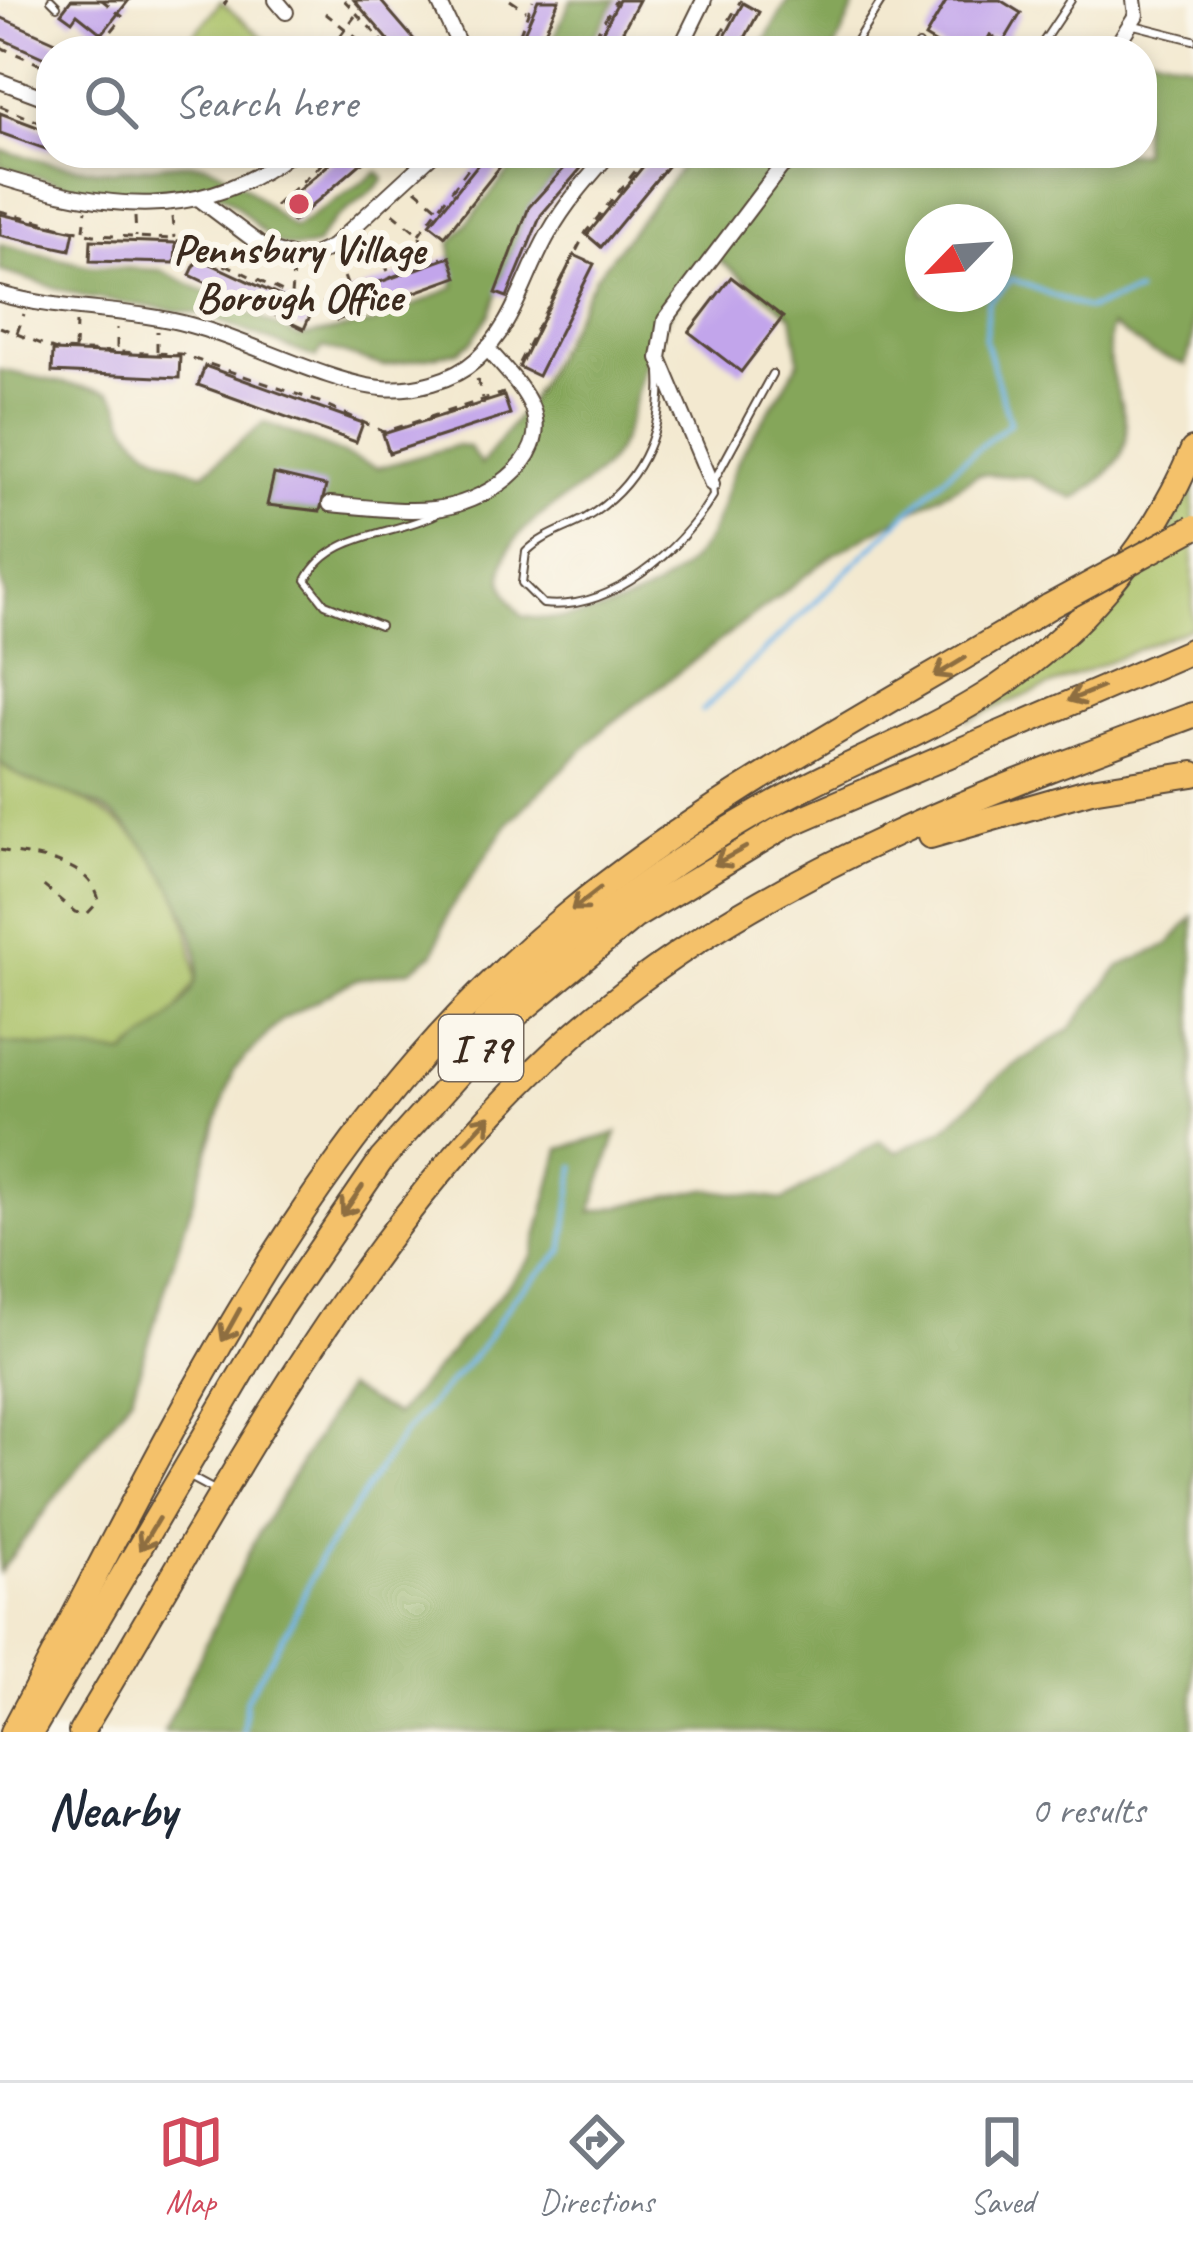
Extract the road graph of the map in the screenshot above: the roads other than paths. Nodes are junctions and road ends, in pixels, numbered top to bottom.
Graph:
1 (438, 0) edge
2 (704, 0) edge
3 (882, 0) edge
4 (1071, 0) edge
5 (1134, 0) edge
6 (1131, 24) junction
7 (455, 36) edge
8 (686, 36) edge
9 (859, 36) edge
10 (1047, 36) edge
11 (1123, 36) edge
12 (1193, 40) edge
13 (0, 80) edge
14 (36, 94) edge
15 (270, 168) edge
16 (418, 168) edge
17 (598, 168) edge
18 (780, 168) edge
19 (0, 177) edge
20 (202, 201) junction
21 (0, 295) edge
22 (492, 342) junction
23 (659, 358) junction
24 (772, 374) dead end
25 (1193, 450) edge
26 (712, 484) junction
27 (459, 502) junction
28 (330, 504) dead end
29 (1193, 528) edge
30 (380, 626) dead end
31 (1193, 650) edge
32 (1193, 715) edge
33 (1193, 774) edge
34 (831, 868) junction
35 (382, 1159) junction
36 (185, 1474) junction
37 (224, 1495) junction
38 (13, 1732) edge
39 (31, 1732) edge
40 (81, 1732) edge

1 - 7 street
2 - 8 street
3 - 9 lane
4 - 10 lane
5 - 6 street
6 - 11 street
6 - 12 lane
13 - 14 street
15 - 20 street
16 - 20 street
17 - 22 street
18 - 23 street
19 - 20 street
21 - 22 street
22 - 27 street
23 - 26 street
23 - 26 lane
24 - 26 lane
25 - 35 highway
27 - 28 street
27 - 30 lane
29 -> 38 highway, bridge
31 -> 35 highway, I 79
32 - 34 highway, I 79
33 - 34 highway
37 -> 34 highway, I 79
35 -> 36 highway, I 79
36 - 37 lane
36 -> 39 highway, I 79
37 - 40 highway, I 79

